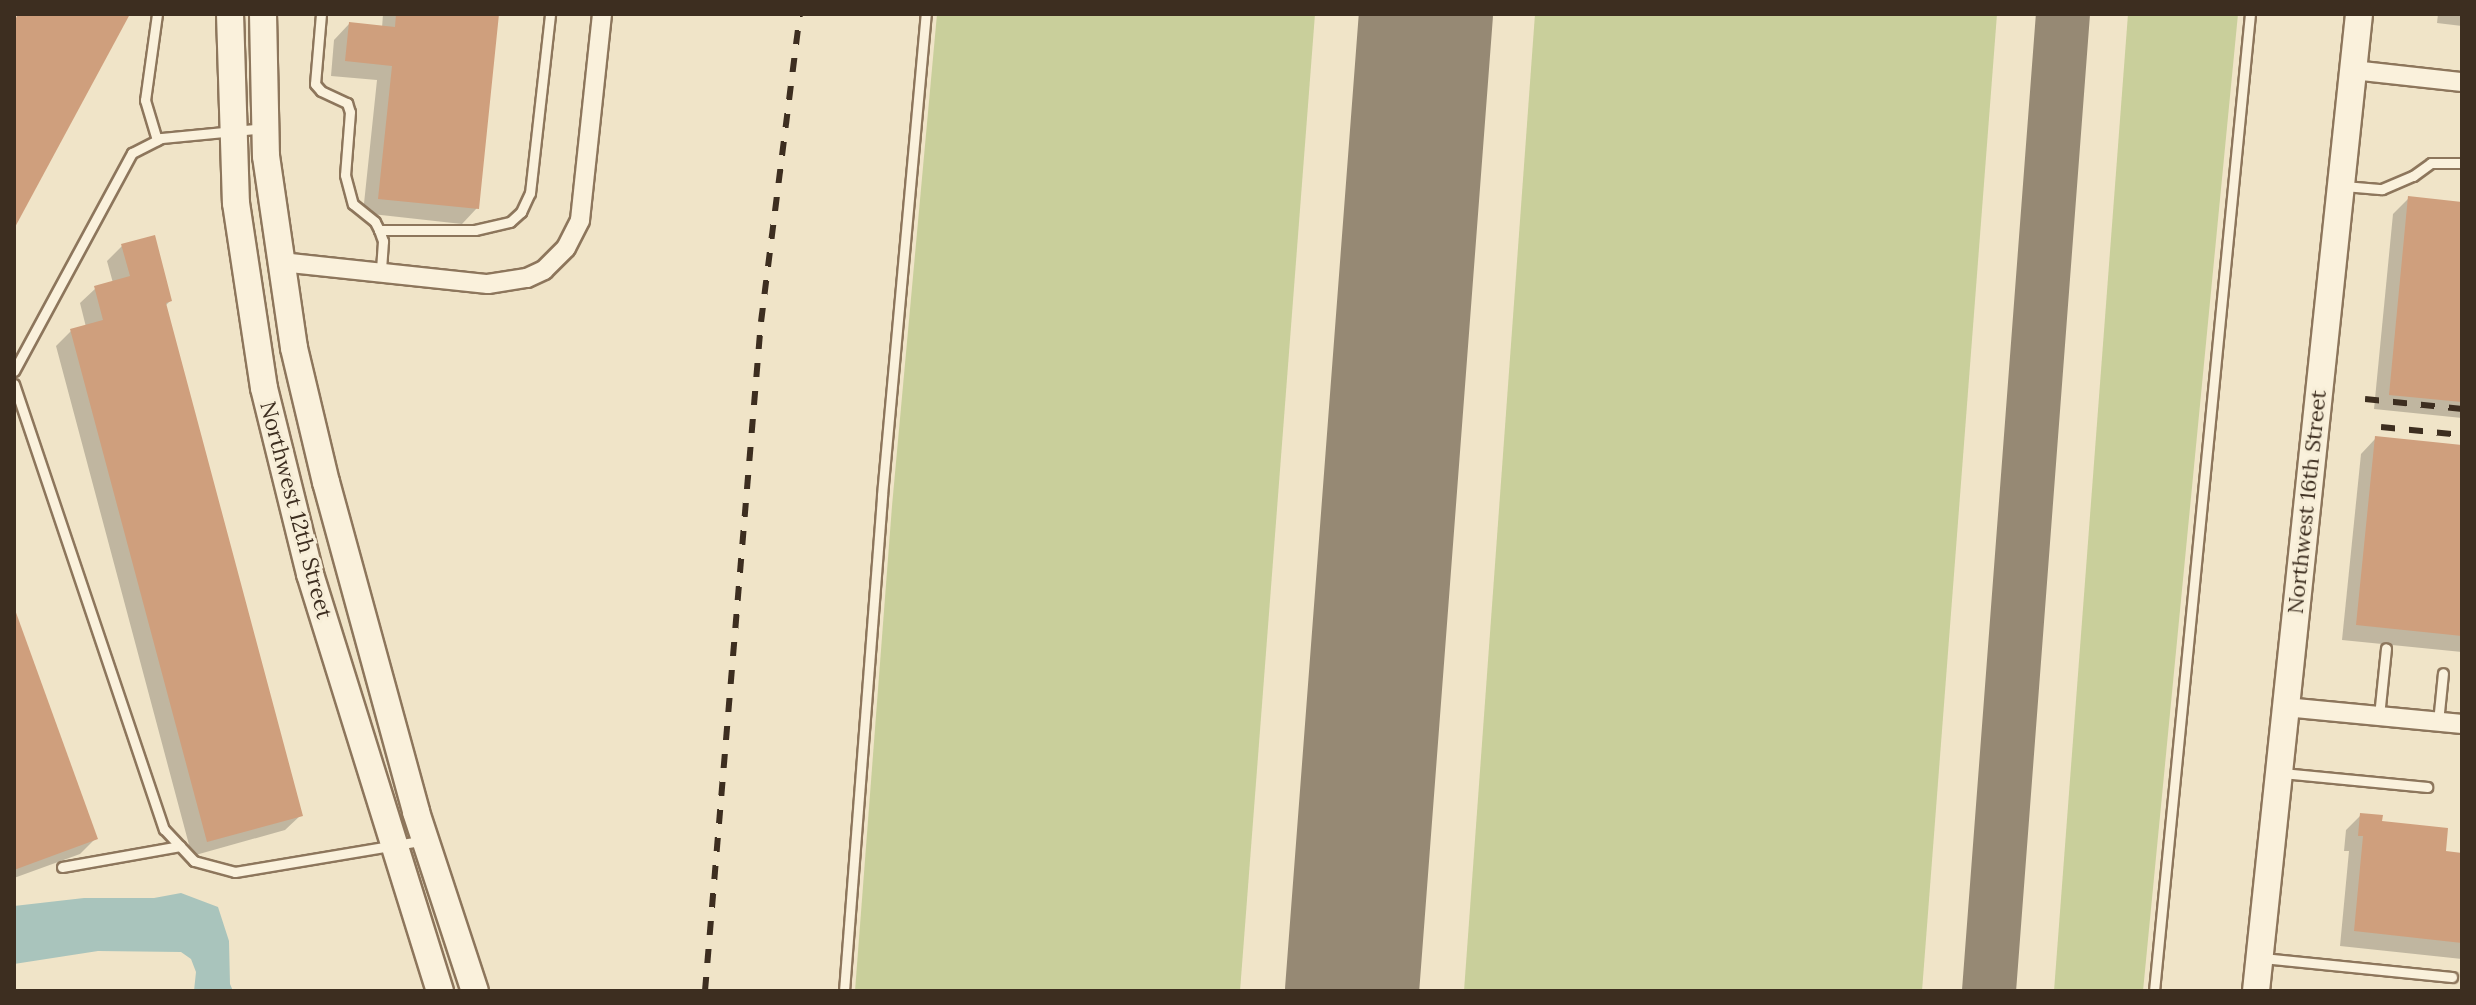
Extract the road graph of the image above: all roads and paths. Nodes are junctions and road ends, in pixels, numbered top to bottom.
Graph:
1 (157, 14) edge
2 (230, 14) edge
3 (263, 14) edge
4 (321, 14) edge
5 (550, 14) edge
6 (602, 14) edge
7 (926, 14) edge
8 (2250, 14) edge
9 (2359, 14) edge
10 (2353, 70) junction
11 (2462, 82) edge
12 (264, 128) junction
13 (233, 131) junction
14 (157, 140) junction
15 (2462, 163) edge
16 (2341, 185) junction
17 (379, 230) junction
18 (281, 262) junction
19 (381, 273) junction
20 (14, 371) edge
21 (14, 384) edge
22 (2386, 648) dead end
23 (2443, 673) dead end
24 (2285, 707) junction
25 (2379, 716) junction
26 (2438, 722) junction
27 (2462, 724) edge
28 (2278, 773) junction
29 (2427, 787) dead end
30 (426, 840) junction
31 (392, 844) junction
32 (180, 846) junction
33 (62, 867) dead end
34 (2259, 958) junction
35 (2452, 977) dead end
36 (440, 991) edge
37 (475, 991) edge
38 (844, 991) edge
39 (2154, 991) edge
40 (2256, 991) edge

1 - 14 lane
2 - 13 main road, Northwest 12th Street
3 - 12 main road, Northwest 12th Street
4 - 17 lane
5 - 17 lane
6 - 19 street
7 - 38 lane
8 - 39 lane
9 - 10 main road, Northwest 16th Street
10 - 11 street
10 - 16 main road, Northwest 16th Street
12 - 13 lane
12 - 18 main road, Northwest 12th Street
13 - 14 lane
13 - 31 main road, Northwest 12th Street
14 - 20 lane
15 - 16 lane
16 - 24 main road, Northwest 16th Street
17 - 19 lane
18 - 19 street
18 - 30 main road, Northwest 12th Street
21 - 32 lane
22 - 25 lane
23 - 26 lane
24 - 25 street
24 - 28 main road, Northwest 16th Street
25 - 26 street
26 - 27 street
28 - 29 lane
28 - 34 main road, Northwest 16th Street
30 - 31 lane
30 - 37 main road, Northwest 12th Street
31 - 32 lane
31 - 36 main road, Northwest 12th Street
32 - 33 lane
34 - 35 lane
34 - 40 main road, Northwest 16th Street

